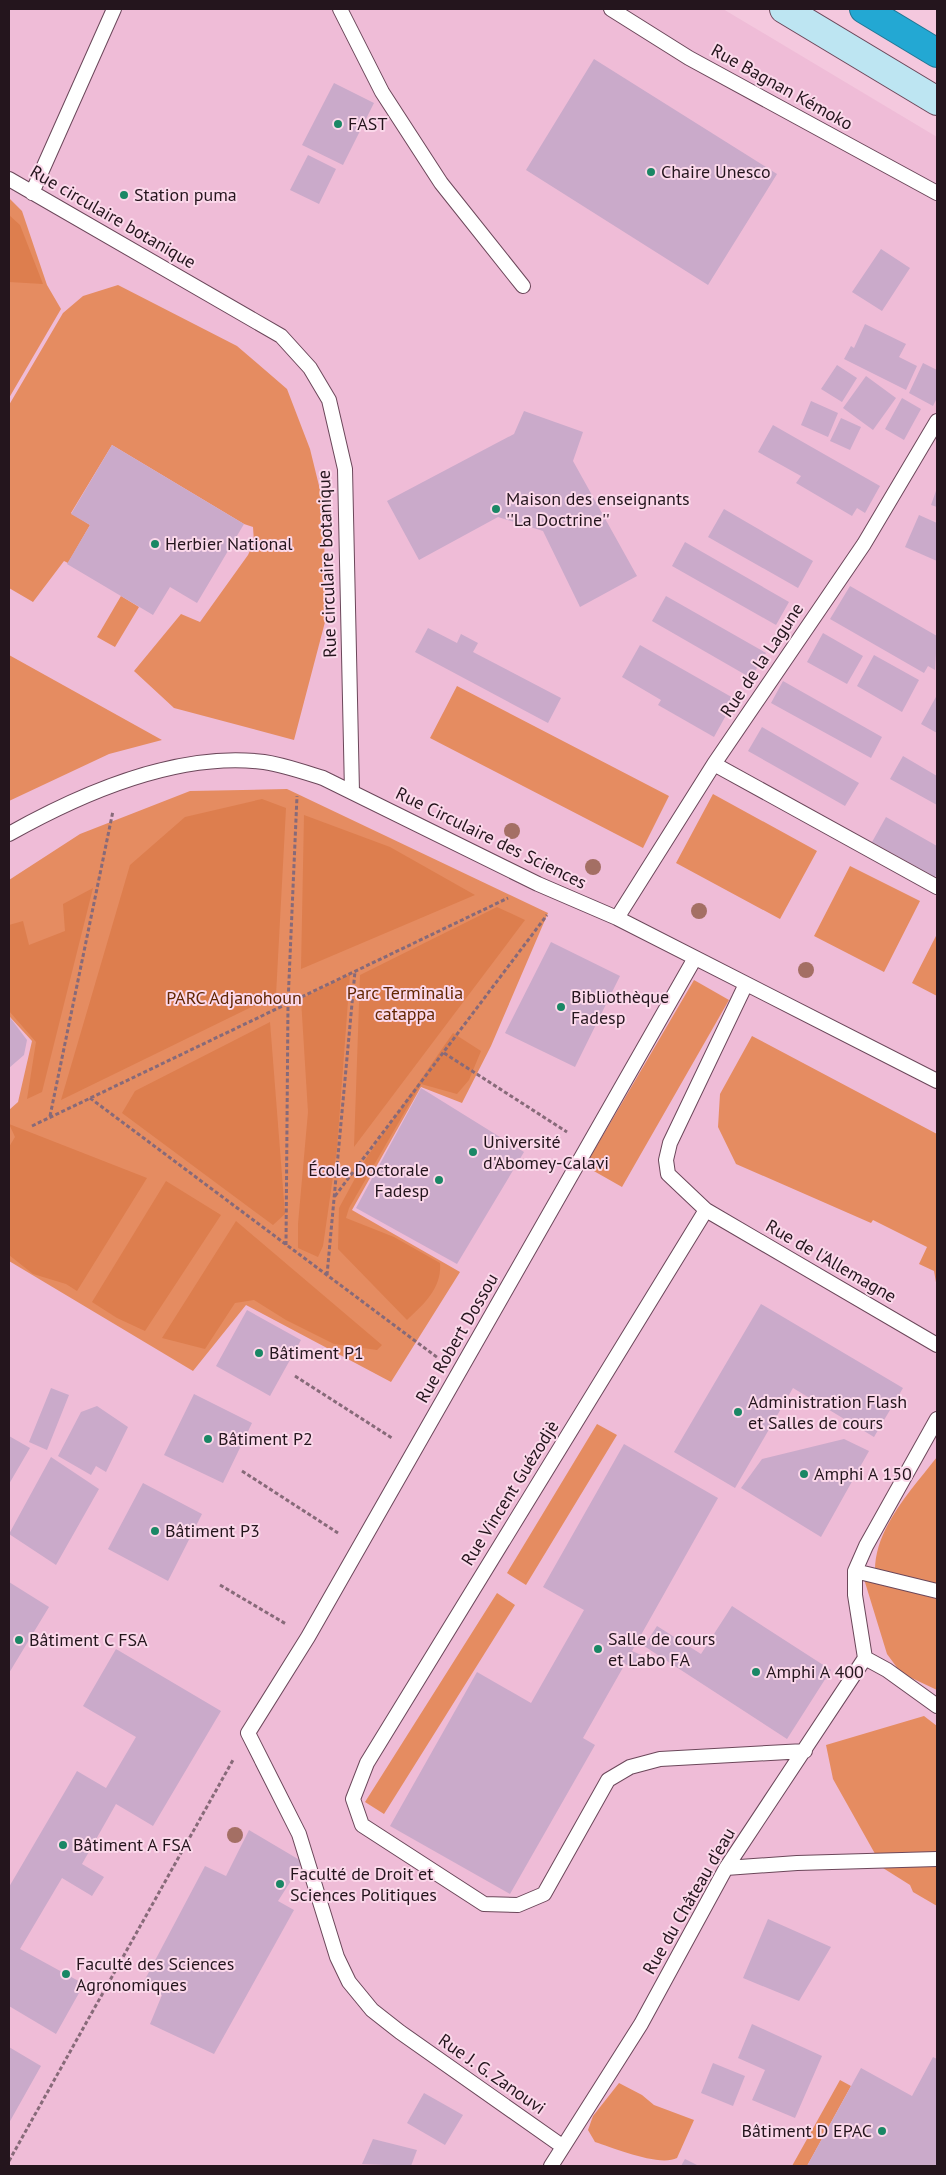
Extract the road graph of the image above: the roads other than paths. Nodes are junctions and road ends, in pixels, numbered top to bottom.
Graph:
1 (114, 9) edge
2 (340, 9) edge
3 (611, 9) edge
4 (784, 9) edge
5 (864, 9) edge
6 (937, 53) edge
7 (937, 101) edge
8 (9, 179) edge
9 (937, 193) edge
10 (32, 194) junction
11 (523, 286) dead end
12 (937, 421) edge
13 (714, 764) junction
14 (352, 792) junction
15 (9, 834) edge
16 (937, 887) edge
17 (617, 918) junction
18 (695, 958) junction
19 (746, 984) junction
20 (937, 1081) edge
21 (706, 1210) junction
22 (937, 1345) edge
23 (937, 1419) edge
24 (855, 1571) junction
25 (937, 1591) edge
26 (865, 1658) junction
27 (937, 1706) edge
28 (248, 1733) joint
29 (805, 1751) junction
30 (937, 1859) edge
31 (726, 1868) junction
32 (562, 2146) junction
33 (551, 2166) edge

1 - 10 lane
2 - 11 lane
3 - 9 lane, Rue Bagnan Kémoko
4 - 7 street
5 - 6 highway
8 - 10 lane, Rue circulaire botanique
10 - 14 lane, Rue circulaire botanique
12 - 13 lane, Rue de la Lagune
13 - 16 lane
13 - 17 lane, Rue de la Lagune
14 - 15 lane, Rue Circulaire des Sciences
14 - 17 lane, Rue Circulaire des Sciences
17 - 18 lane, Rue Circulaire des Sciences
18 - 19 lane, Rue Circulaire des Sciences
18 - 28 lane, Rue Robert Dossou
19 - 20 lane, Rue Circulaire des Sciences
19 - 21 lane, Rue de l'Allemagne
21 - 22 lane, Rue de l'Allemagne
21 - 29 lane, Rue Vincent Guézodjè
23 - 24 lane
24 - 25 lane
24 - 26 lane
26 - 27 lane
26 - 29 lane, Rue du Château d'eau
28 - 32 lane, Rue J. G. Zanouvi
29 - 31 lane, Rue du Château d'eau
30 - 31 lane
31 - 32 lane, Rue du Château d'eau
32 - 33 lane, Rue du Château d'eau

